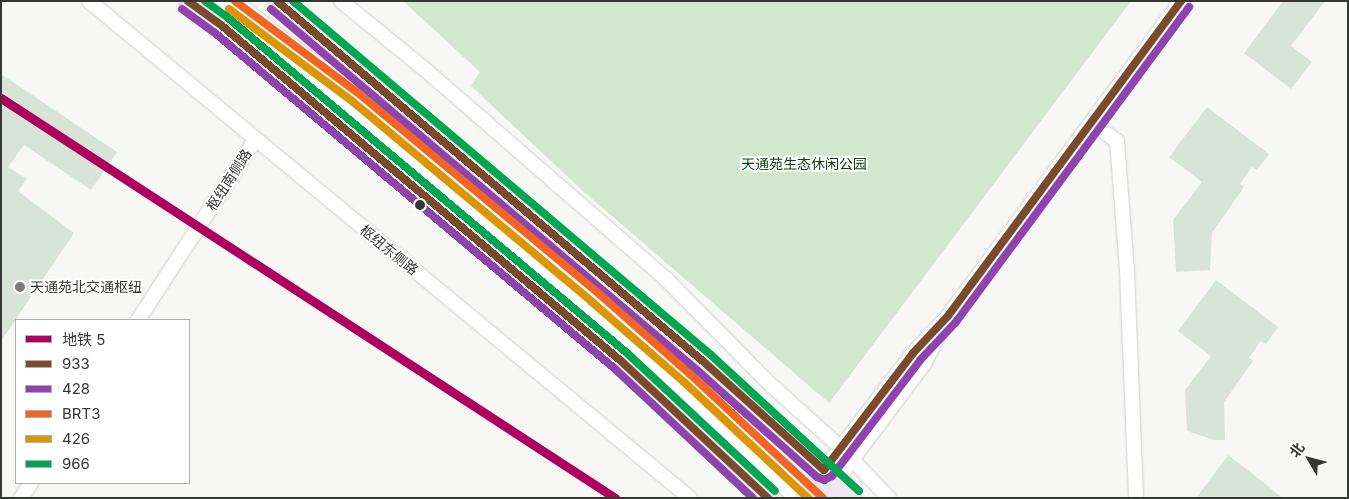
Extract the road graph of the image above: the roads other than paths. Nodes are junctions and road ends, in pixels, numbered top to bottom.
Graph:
1 (89, 1) edge
2 (188, 1) edge
3 (221, 1) edge
4 (235, 1) edge
5 (277, 1) edge
6 (341, 1) edge
7 (1181, 1) edge
8 (1092, 123) junction
9 (255, 140) junction
10 (948, 316) junction
11 (139, 319) edge
12 (841, 448) junction
13 (852, 460) junction
14 (830, 476) junction
15 (30, 484) edge
16 (816, 495) edge
17 (21, 498) edge
18 (690, 498) edge
19 (768, 498) edge
20 (796, 498) edge
21 (852, 498) edge
22 (889, 498) edge
23 (1136, 498) edge

1 - 9 street, 枢纽东侧路
2 - 19 main road
3 - 20 street
4 - 16 street
5 - 14 main road
6 - 12 street
7 - 8 street
8 - 10 street
8 - 23 street
9 - 11 street, 枢纽南侧路
9 - 18 street, 枢纽东侧路
10 - 12 street
10 - 13 street
12 - 13 street
12 - 14 street
13 - 14 street
13 - 22 street
14 - 16 main road
14 - 21 main road
15 - 17 street

